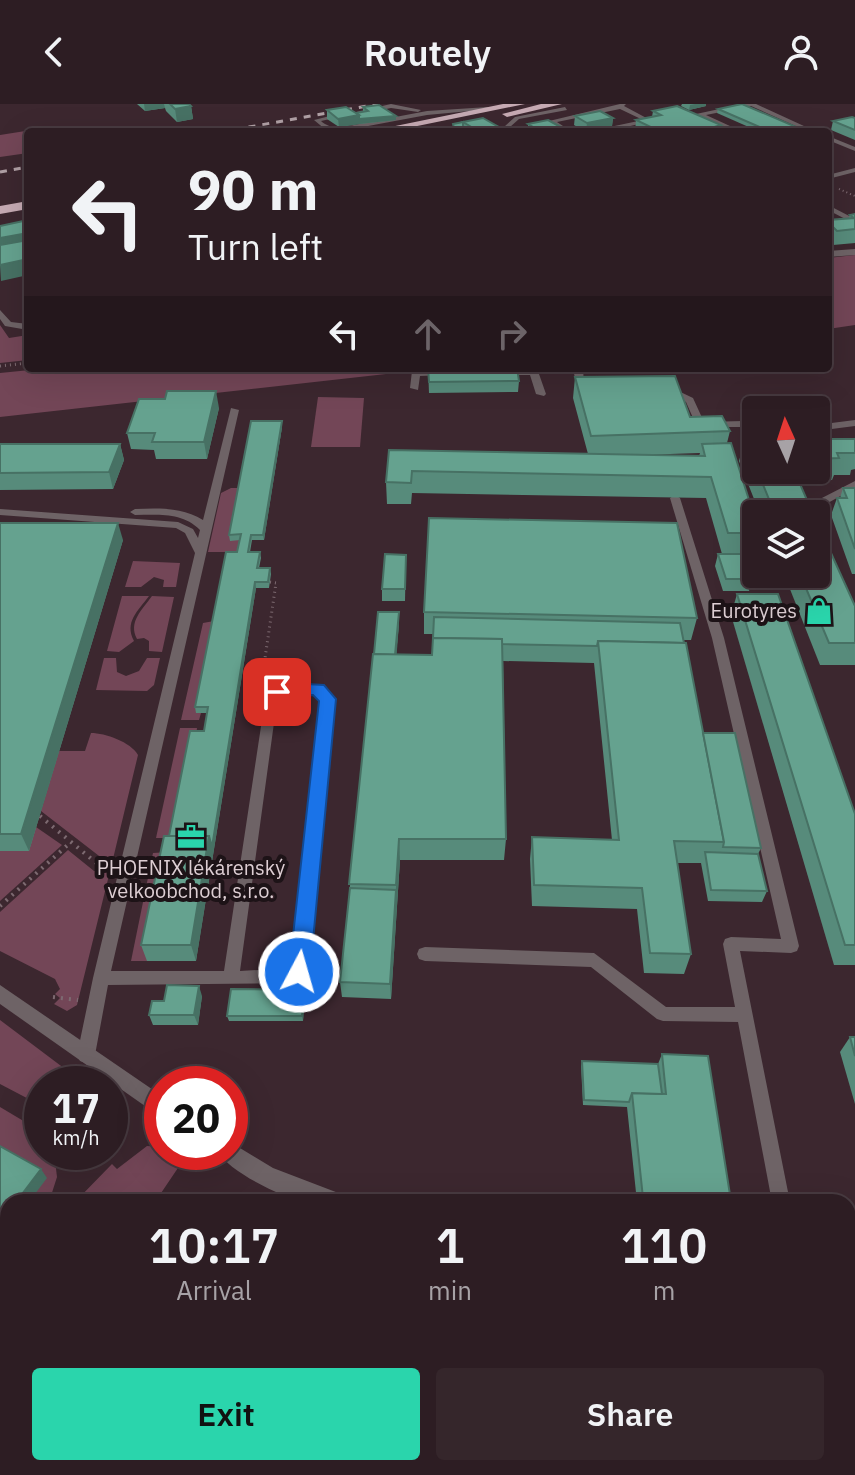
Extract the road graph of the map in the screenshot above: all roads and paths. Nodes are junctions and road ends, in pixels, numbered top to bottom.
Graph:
1 (520, 104) edge
2 (557, 104) edge
3 (592, 104) edge
4 (752, 104) edge
5 (622, 106) edge
6 (501, 108) junction
7 (438, 113) junction
8 (662, 118) edge
9 (649, 121) junction
10 (365, 122) edge
11 (554, 123) junction
12 (496, 124) edge
13 (326, 128) edge
14 (342, 128) edge
15 (431, 128) edge
16 (505, 128) edge
17 (508, 128) edge
18 (510, 128) edge
19 (561, 128) edge
20 (612, 128) edge
21 (731, 128) edge
22 (805, 128) edge
23 (832, 140) edge
24 (853, 149) edge
25 (839, 151) dead end
26 (855, 170) edge
27 (832, 176) edge
28 (24, 197) edge
29 (0, 202) edge
30 (24, 206) edge
31 (832, 209) edge
32 (0, 210) edge
33 (855, 223) edge
34 (842, 227) edge
35 (855, 252) edge
36 (832, 254) edge
37 (0, 313) edge
38 (24, 326) edge
39 (24, 363) edge
40 (0, 366) edge
41 (506, 372) edge
42 (536, 372) edge
43 (578, 372) edge
44 (461, 373) edge
45 (491, 373) edge
46 (594, 387) edge
47 (415, 388) dead end
48 (652, 388) edge
49 (541, 394) dead end
50 (234, 410) dead end
51 (855, 423) edge
52 (742, 424) edge
53 (830, 426) edge
54 (855, 484) edge
55 (675, 498) edge
56 (826, 500) edge
57 (0, 505) edge
58 (0, 512) edge
59 (205, 528) junction
60 (200, 552) junction
61 (270, 582) edge
62 (289, 688) junction
63 (40, 816) dead end
64 (71, 842) junction
65 (111, 867) dead end
66 (0, 906) edge
67 (425, 954) dead end
68 (101, 978) junction
69 (231, 978) junction
70 (0, 993) edge
71 (745, 1015) junction
72 (86, 1055) junction
73 (144, 1095) edge
74 (248, 1164) edge
75 (312, 1194) edge
76 (779, 1194) edge

1 - 6 highway
2 - 15 highway
3 - 17 lane
4 - 21 lane
4 - 22 lane
5 - 9 lane
5 - 11 lane
6 - 7 lane
6 - 10 highway
7 - 10 lane
7 - 10 lane
8 - 9 lane
9 - 20 lane
10 - 13 lane
10 - 14 lane
11 - 18 lane
11 - 19 lane
12 - 16 lane
23 - 24 lane
24 - 25 lane
26 - 27 lane
28 - 29 highway
30 - 32 highway
31 - 33 lane
33 - 34 lane
35 - 36 street
37 - 38 lane
39 - 40 path
41 - 45 lane
42 - 49 lane
43 - 46 lane
44 - 47 lane
48 - 52 lane
50 - 59 lane
51 - 53 lane
54 - 56 lane
55 - 71 lane
57 - 59 lane
58 - 60 lane
59 - 60 lane
60 - 68 lane
61 - 62 path
62 - 69 lane
62 - 69 lane
63 - 64 path
64 - 65 path
64 - 66 path
67 - 71 lane
68 - 69 lane
68 - 72 lane
70 - 72 street
71 - 76 lane
72 - 73 street
74 - 75 street

